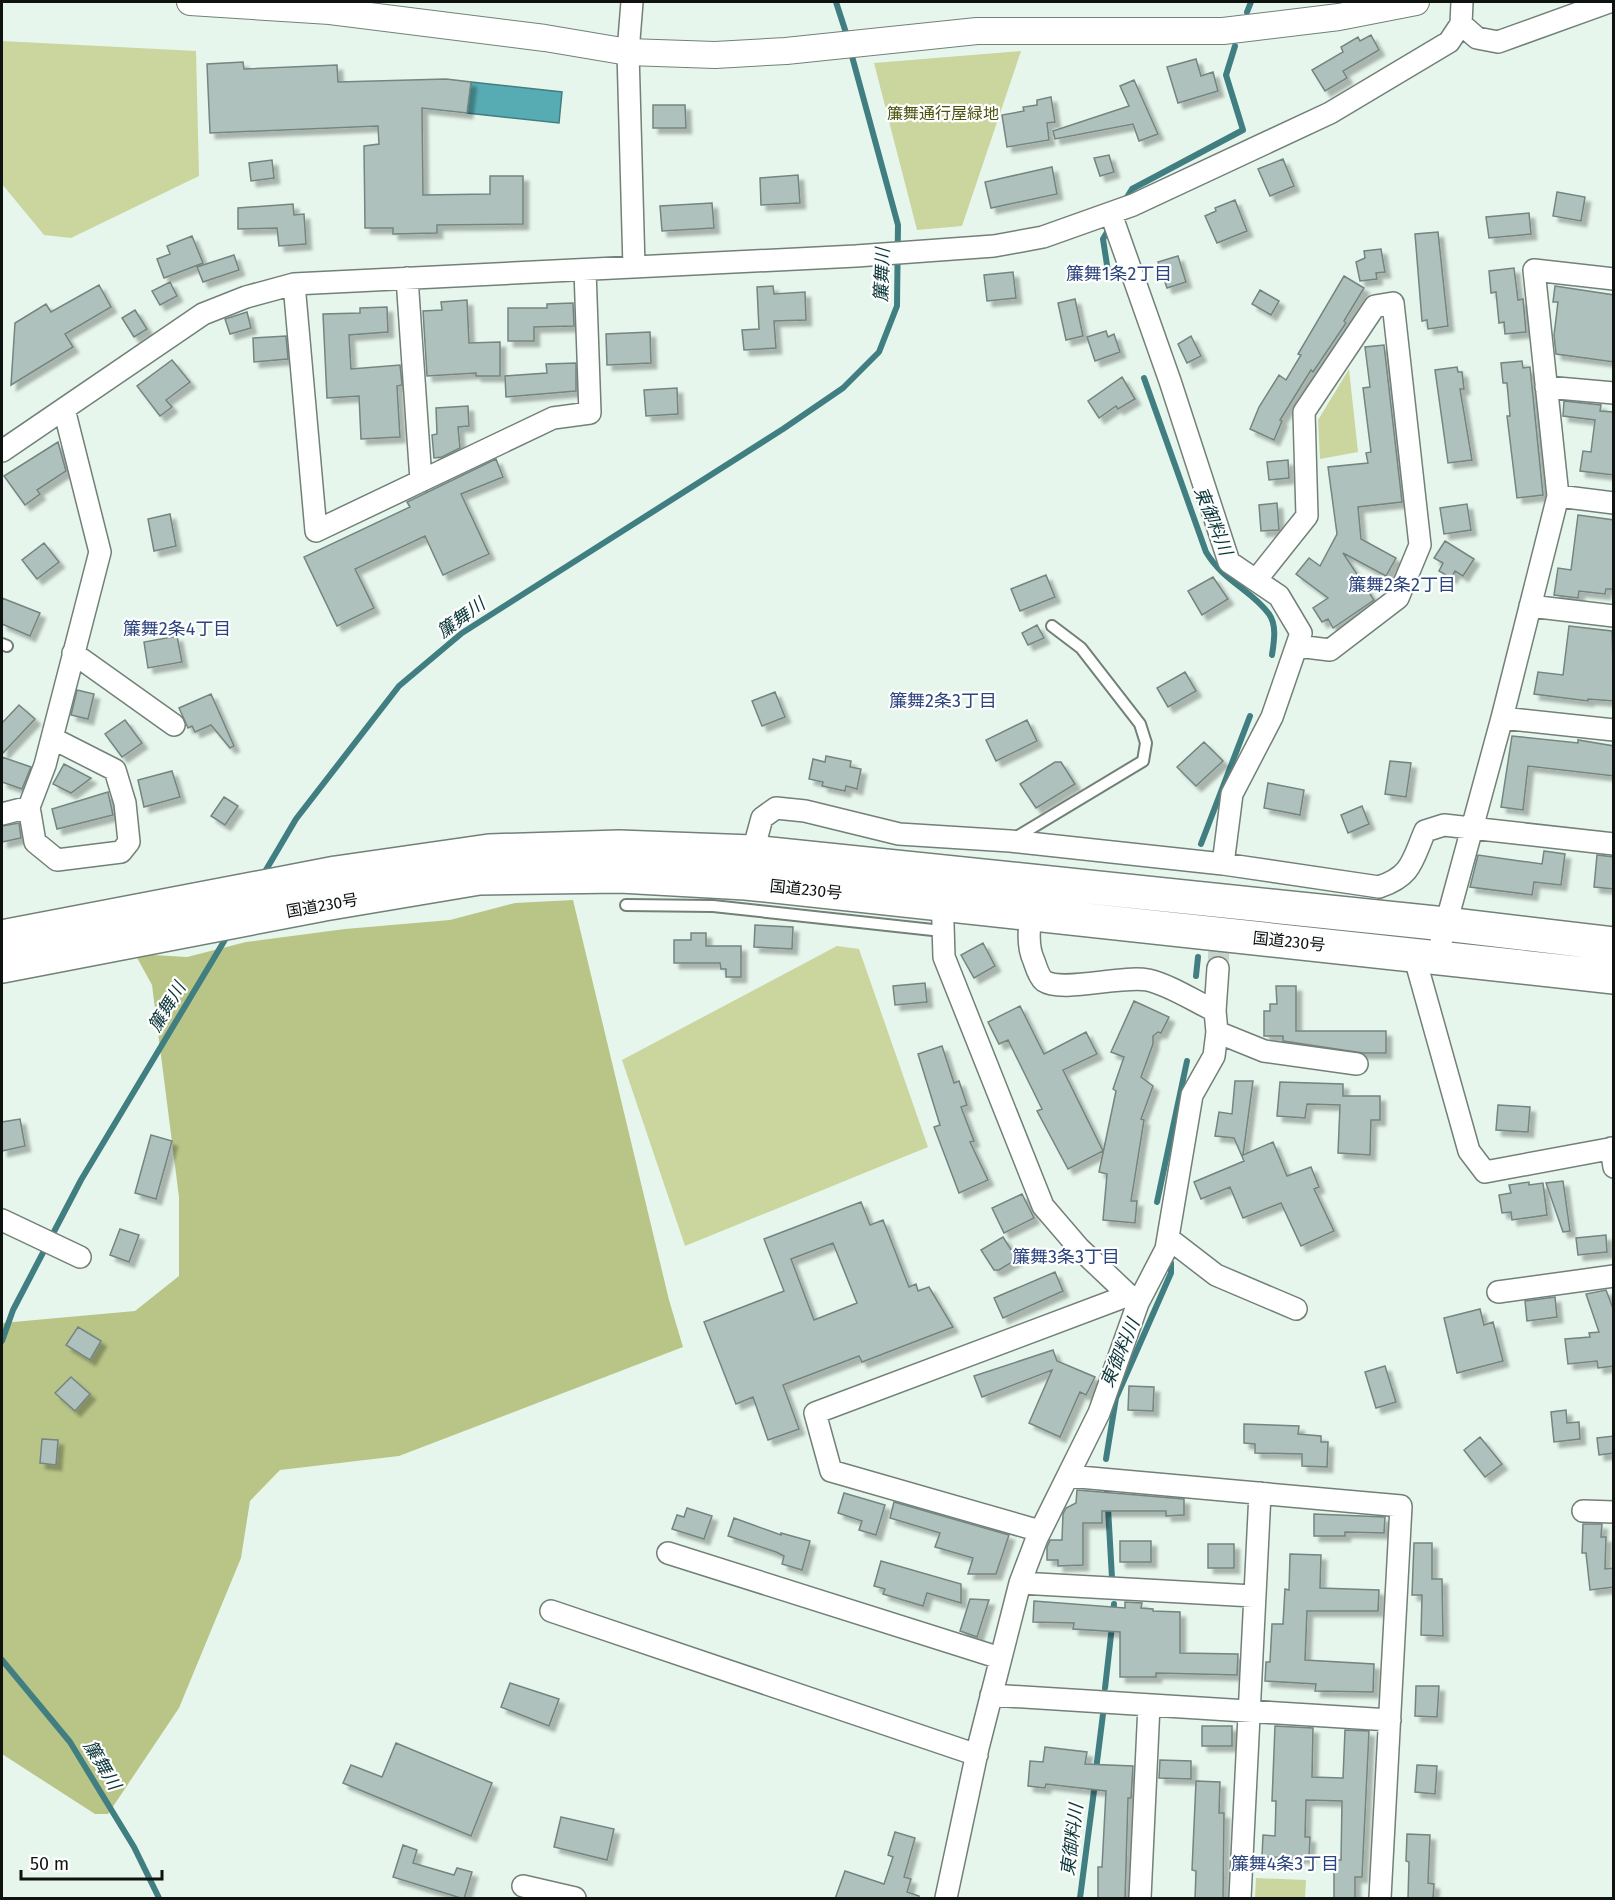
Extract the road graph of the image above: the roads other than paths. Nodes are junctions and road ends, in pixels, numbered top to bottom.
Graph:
1 (190, 2) edge
2 (632, 2) edge
3 (1416, 2) edge
4 (1462, 2) edge
5 (1609, 2) edge
6 (1461, 24) junction
7 (628, 52) junction
8 (1111, 214) junction
9 (634, 267) junction
10 (585, 270) junction
11 (407, 278) junction
12 (1614, 279) edge
13 (294, 284) junction
14 (1546, 387) junction
15 (1614, 393) edge
16 (64, 409) junction
17 (2, 451) edge
18 (421, 481) junction
19 (1558, 496) junction
20 (1614, 503) edge
21 (1256, 580) junction
22 (1530, 606) junction
23 (1614, 615) edge
24 (1052, 626) dead end
25 (1297, 646) junction
26 (73, 653) junction
27 (1502, 718) junction
28 (174, 725) dead end
29 (1614, 730) edge
30 (51, 738) junction
31 (29, 807) junction
32 (2, 814) edge
33 (1470, 830) junction
34 (1010, 842) junction
35 (1614, 844) edge
36 (1223, 864) junction
37 (749, 867) junction
38 (944, 871) junction
39 (1042, 882) junction
40 (626, 905) dead end
41 (1031, 914) junction
42 (942, 918) junction
43 (1445, 924) junction
44 (2, 937) edge
45 (1614, 944) edge
46 (1425, 956) junction
47 (2, 966) edge
48 (1218, 968) tunnel mouth
49 (1614, 977) edge
50 (1215, 1011) junction
51 (1217, 1032) junction
52 (1357, 1064) dead end
53 (1613, 1154) edge
54 (2, 1220) edge
55 (1168, 1238) junction
56 (80, 1257) dead end
57 (1614, 1276) edge
58 (1498, 1292) dead end
59 (1133, 1299) junction
60 (1296, 1309) dead end
61 (1068, 1476) junction
62 (1260, 1493) junction
63 (1583, 1511) dead end
64 (1614, 1512) edge
65 (1040, 1531) junction
66 (668, 1553) dead end
67 (1020, 1583) junction
68 (1253, 1596) junction
69 (551, 1611) dead end
70 (1000, 1658) junction
71 (991, 1695) junction
72 (1149, 1706) junction
73 (1249, 1712) junction
74 (1390, 1720) junction
75 (977, 1755) junction
76 (524, 1886) dead end
77 (575, 1899) edge
78 (946, 1899) edge
79 (1140, 1899) edge
80 (1240, 1899) edge
81 (1380, 1899) edge

1 - 7 street
2 - 7 street
3 - 7 street
4 - 6 street
5 - 6 street
6 - 8 street
7 - 9 street
8 - 9 street
8 - 21 street
9 - 10 street
10 - 11 street
10 - 18 street
11 - 13 street
11 - 18 street
12 - 14 street
13 - 16 street
13 - 18 street
14 - 15 street
14 - 19 street
16 - 17 street
16 - 26 street
19 - 20 street
19 - 22 street
21 - 25 street
21 - 25 street
22 - 23 street
22 - 27 street
24 - 34 lane
25 - 36 street
26 - 28 street
26 - 30 street
27 - 29 street
27 - 33 street
30 - 31 street
30 - 31 street
31 - 32 street
33 - 35 street
33 - 36 street
33 - 43 street
34 - 36 street
34 - 37 street
37 - 38 highway, 国道230号
37 - 42 highway, 国道230号
37 - 44 highway, 国道230号
37 - 47 highway, 国道230号
38 - 39 highway, 国道230号
38 - 42 street
39 - 41 street
39 - 43 highway, 国道230号
40 - 42 lane
41 - 42 highway, 国道230号
41 - 46 highway, 国道230号
41 - 50 street
42 - 59 street
43 - 45 highway, 国道230号
43 - 46 street
46 - 49 highway, 国道230号
46 - 53 street
48 - 50 street
50 - 51 street
51 - 52 street
51 - 55 street
54 - 56 street
55 - 59 street
55 - 60 street
57 - 58 street
59 - 61 street
59 - 65 street
61 - 62 street
61 - 65 street
62 - 68 street
62 - 74 street
63 - 64 street
65 - 67 street
66 - 70 street
67 - 68 street
67 - 70 street
68 - 73 street
69 - 75 street
70 - 71 street
71 - 72 street
71 - 75 street
72 - 73 street
72 - 79 street
73 - 74 street
73 - 80 street
74 - 81 street
75 - 78 street
76 - 77 street

